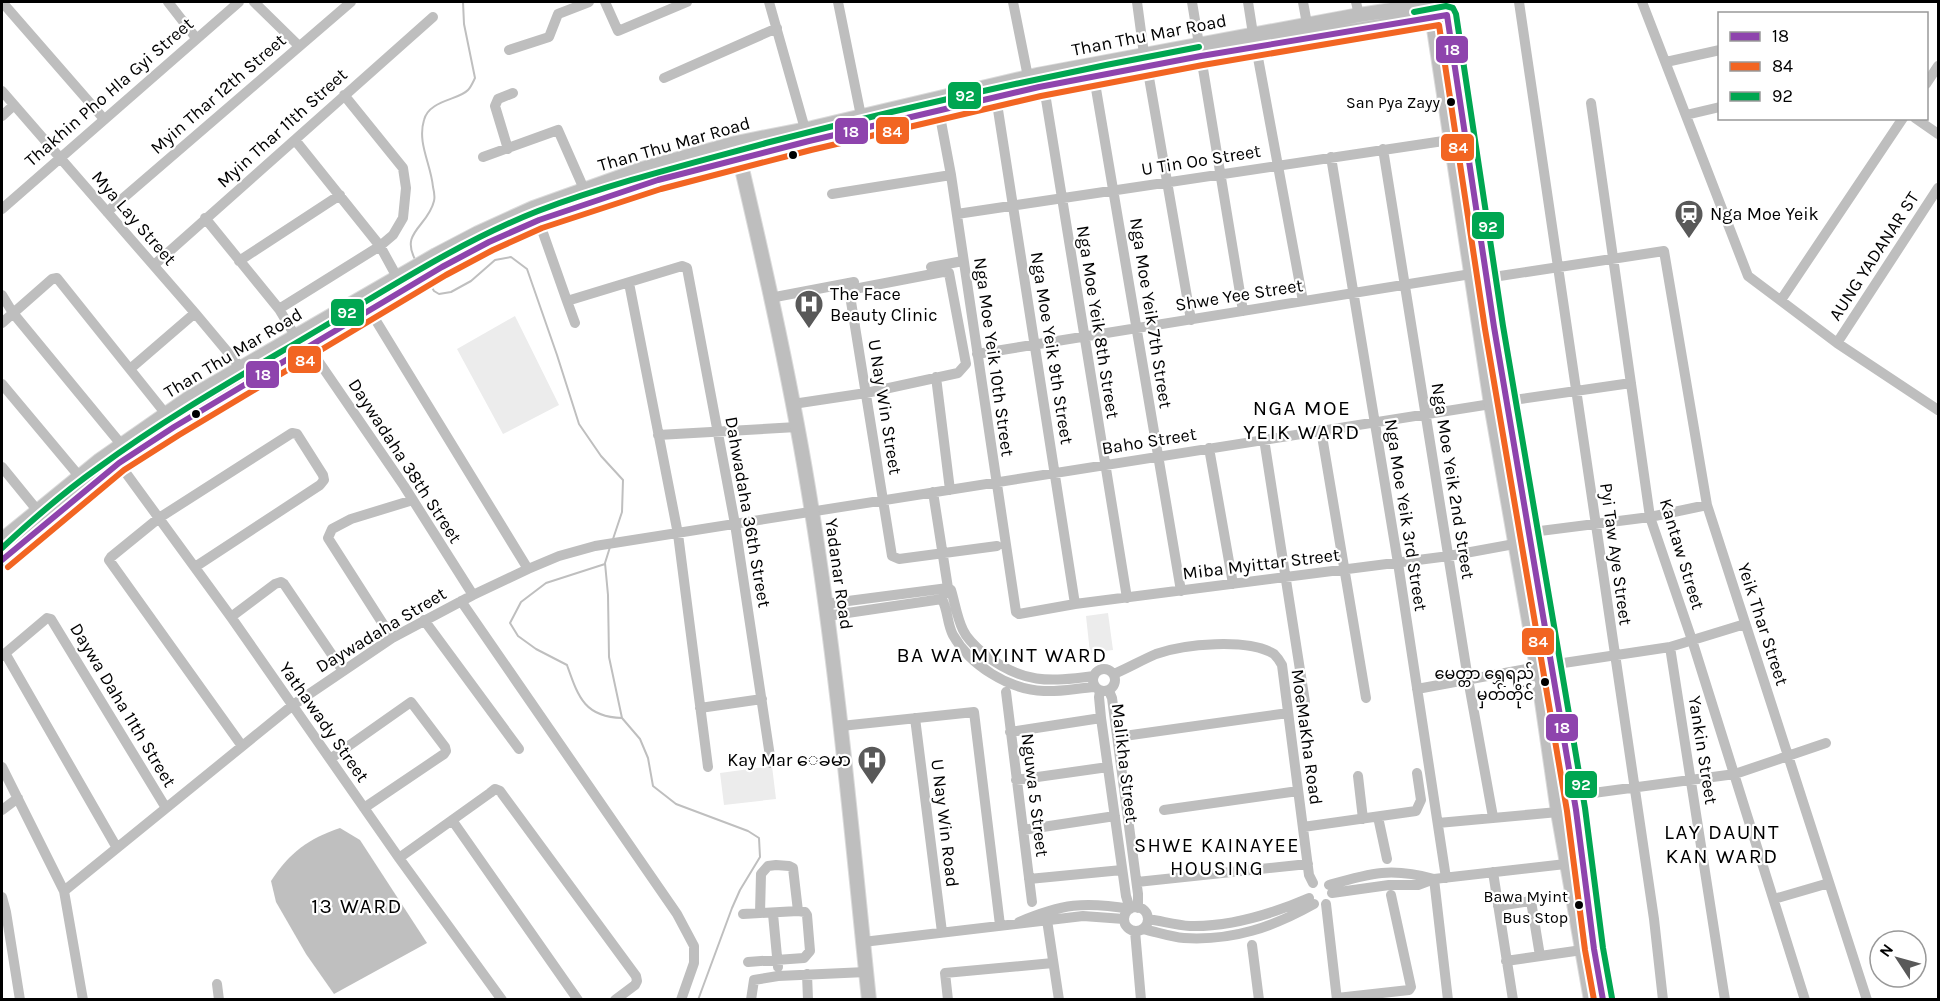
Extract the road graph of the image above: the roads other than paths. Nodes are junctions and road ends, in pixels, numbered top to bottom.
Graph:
1 (2, 2) edge
2 (168, 2) edge
3 (239, 2) edge
4 (255, 2) edge
5 (351, 2) edge
6 (590, 2) edge
7 (605, 2) edge
8 (687, 2) edge
9 (769, 2) edge
10 (838, 2) edge
11 (1013, 2) edge
12 (1137, 2) edge
13 (1192, 2) edge
14 (1248, 2) edge
15 (1303, 2) edge
16 (1519, 2) edge
17 (1642, 2) edge
18 (1413, 4) edge
19 (666, 6) edge
20 (1438, 7) edge
21 (1358, 8) edge
22 (433, 17) dead end
23 (1307, 24) junction
24 (777, 28) junction
25 (196, 38) junction
26 (1255, 41) junction
27 (299, 46) junction
28 (509, 50) dead end
29 (1200, 50) junction
30 (1718, 50) edge
31 (1145, 60) junction
32 (1666, 62) junction
33 (1938, 67) edge
34 (1094, 76) junction
35 (664, 78) dead end
36 (1037, 81) junction
37 (1928, 81) edge
38 (2, 91) edge
39 (513, 93) dead end
40 (344, 95) junction
41 (996, 97) junction
42 (1591, 103) dead end
43 (14, 105) junction
44 (1718, 108) edge
45 (939, 111) junction
46 (1686, 115) junction
47 (2, 116) edge
48 (861, 116) junction
49 (104, 119) junction
50 (1902, 120) edge
51 (1918, 120) edge
52 (805, 129) junction
53 (1938, 134) edge
54 (295, 140) junction
55 (1450, 140) junction
56 (736, 143) junction
57 (508, 149) junction
58 (1383, 149) junction
59 (59, 157) junction
60 (483, 157) dead end
61 (1331, 157) junction
62 (740, 159) junction
63 (1278, 165) junction
64 (1220, 174) junction
65 (951, 175) junction
66 (1167, 182) junction
67 (1938, 188) edge
68 (584, 189) junction
69 (1114, 190) junction
70 (832, 194) dead end
71 (340, 195) junction
72 (1061, 198) junction
73 (1013, 206) junction
74 (2, 208) edge
75 (107, 212) junction
76 (536, 214) junction
77 (957, 214) junction
78 (205, 218) junction
79 (380, 246) junction
80 (1614, 258) junction
81 (239, 261) junction
82 (963, 261) junction
83 (154, 265) junction
84 (1556, 267) junction
85 (1471, 274) junction
86 (403, 278) junction
87 (1487, 278) junction
88 (629, 283) junction
89 (1405, 284) junction
90 (848, 286) junction
91 (1353, 293) junction
92 (2, 295) edge
93 (362, 297) junction
94 (770, 298) junction
95 (1781, 300) junction
96 (567, 301) junction
97 (1303, 301) junction
98 (279, 309) junction
99 (370, 310) junction
100 (1243, 311) junction
101 (13, 313) junction
102 (195, 313) junction
103 (1191, 320) junction
104 (2, 323) edge
105 (574, 323) dead end
106 (1494, 327) junction
107 (1137, 328) junction
108 (1479, 329) junction
109 (296, 335) junction
110 (1084, 337) junction
111 (1837, 343) junction
112 (1035, 345) junction
113 (306, 347) junction
114 (977, 354) junction
115 (241, 368) junction
116 (130, 369) junction
117 (936, 377) junction
118 (249, 381) junction
119 (1631, 383) junction
120 (2, 384) edge
121 (1575, 391) junction
122 (866, 393) junction
123 (1507, 401) junction
124 (793, 404) junction
125 (1491, 404) junction
126 (1938, 410) edge
127 (166, 413) junction
128 (1425, 413) junction
129 (1375, 422) junction
130 (174, 427) junction
131 (797, 427) junction
132 (1321, 430) junction
133 (718, 431) junction
134 (658, 435) junction
135 (1264, 439) junction
136 (1209, 448) junction
137 (120, 454) junction
138 (1158, 456) junction
139 (1105, 465) junction
140 (2, 467) edge
141 (1054, 473) junction
142 (79, 476) junction
143 (995, 482) junction
144 (950, 490) junction
145 (933, 492) junction
146 (413, 500) junction
147 (883, 501) junction
148 (1707, 505) junction
149 (37, 510) junction
150 (812, 512) junction
151 (1650, 517) junction
152 (159, 518) junction
153 (1595, 524) junction
154 (735, 525) junction
155 (678, 534) junction
156 (1531, 536) junction
157 (2, 540) edge
158 (1514, 540) junction
159 (997, 546) dead end
160 (3, 554) edge
161 (943, 554) junction
162 (1449, 556) junction
163 (1398, 563) junction
164 (195, 567) junction
165 (528, 569) junction
166 (1345, 569) junction
167 (1286, 578) junction
168 (1233, 584) junction
169 (948, 588) junction
170 (1181, 591) junction
171 (473, 595) junction
172 (1127, 598) junction
173 (942, 599) junction
174 (461, 601) junction
175 (1075, 604) junction
176 (1014, 609) joint
177 (826, 610) junction
178 (231, 617) junction
179 (424, 621) junction
180 (1745, 624) junction
181 (392, 638) junction
182 (1692, 640) junction
183 (1670, 647) junction
184 (3, 655) edge
185 (1614, 655) junction
186 (1552, 664) junction
187 (1537, 667) junction
188 (344, 671) junction
189 (1114, 674) junction
190 (1094, 676) junction
191 (1468, 679) junction
192 (1417, 689) junction
193 (1101, 690) junction
194 (1006, 692) dead end
195 (1366, 698) dead end
196 (762, 699) junction
197 (1305, 702) dead end
198 (293, 705) junction
199 (700, 708) junction
200 (1288, 713) junction
201 (915, 718) junction
202 (1101, 718) junction
203 (841, 726) junction
204 (1010, 732) junction
205 (1117, 737) junction
206 (1826, 742) dead end
207 (242, 746) junction
208 (519, 749) dead end
209 (1788, 756) junction
210 (330, 759) junction
211 (771, 763) dead end
212 (2, 767) edge
213 (708, 767) dead end
214 (1108, 767) junction
215 (1417, 773) dead end
216 (1734, 774) junction
217 (1358, 776) dead end
218 (1016, 780) junction
219 (1690, 780) junction
220 (1634, 788) junction
221 (1298, 791) junction
222 (1573, 797) junction
223 (18, 798) junction
224 (1557, 805) junction
225 (166, 808) junction
226 (364, 808) junction
227 (2, 810) edge
228 (1164, 810) dead end
229 (1115, 816) junction
230 (1378, 817) junction
231 (1492, 817) junction
232 (1363, 819) junction
233 (452, 820) junction
234 (1437, 823) junction
235 (1303, 827) junction
236 (1023, 830) junction
237 (117, 848) junction
238 (399, 858) junction
239 (1387, 860) dead end
240 (1583, 862) junction
241 (1308, 864) junction
242 (1568, 865) junction
243 (1122, 870) junction
244 (1493, 873) junction
245 (1446, 878) junction
246 (1029, 879) junction
247 (1434, 879) junction
248 (1137, 882) junction
249 (1313, 883) junction
250 (1829, 883) junction
251 (1331, 889) junction
252 (64, 891) junction
253 (1390, 894) dead end
254 (2, 897) edge
255 (1774, 899) junction
256 (1311, 901) junction
257 (1032, 902) dead end
258 (1326, 904) junction
259 (1498, 906) junction
260 (1134, 908) junction
261 (798, 911) junction
262 (743, 914) dead end
263 (760, 914) junction
264 (773, 914) junction
265 (1124, 919) junction
266 (1047, 920) junction
267 (1019, 922) junction
268 (1000, 925) junction
269 (1142, 926) junction
270 (942, 932) junction
271 (863, 942) junction
272 (1252, 945) dead end
273 (1588, 950) junction
274 (1540, 956) junction
275 (777, 961) junction
276 (1506, 961) junction
277 (748, 962) dead end
278 (1053, 963) junction
279 (866, 972) junction
280 (807, 974) junction
281 (778, 976) junction
282 (217, 984) dead end
283 (20, 999) edge
284 (83, 999) edge
285 (219, 999) edge
286 (501, 999) edge
287 (578, 999) edge
288 (615, 999) edge
289 (681, 999) edge
290 (751, 999) edge
291 (808, 999) edge
292 (869, 999) edge
293 (948, 999) edge
294 (1059, 999) edge
295 (1141, 999) edge
296 (1258, 999) edge
297 (1337, 999) edge
298 (1448, 999) edge
299 (1513, 999) edge
300 (1591, 999) edge
301 (1603, 999) edge
302 (1663, 999) edge
303 (1725, 999) edge
304 (1805, 999) edge
305 (1867, 999) edge

1 - 49 street
2 - 25 street
3 - 25 street, Thakhin Pho Hla Gyi Street
4 - 27 street
5 - 27 street, Myin Thar 12th Street
6 - 28 street
7 - 19 street
8 - 19 street
9 - 24 street
10 - 48 street
11 - 36 street, Nga Moe Yeik 8th Street
12 - 31 street
13 - 29 street
14 - 26 street
15 - 23 street
16 - 84 street, Pyi Taw Aye Street
17 - 32 street
18 - 20 main road, Than Thu Mar Road
18 - 21 main road, Than Thu Mar Road
20 - 26 main road, Than Thu Mar Road
20 - 55 main road
20 - 87 main road
21 - 23 main road, Than Thu Mar Road
22 - 40 street, Myin Thar 11th Street
23 - 26 main road, Than Thu Mar Road
24 - 35 street
24 - 52 street
25 - 49 street, Thakhin Pho Hla Gyi Street
26 - 29 main road, Than Thu Mar Road
26 - 63 street
27 - 75 street, Myin Thar 12th Street
29 - 31 main road, Than Thu Mar Road
29 - 64 street
30 - 32 street
31 - 34 main road, Than Thu Mar Road
31 - 36 main road, Than Thu Mar Road
31 - 66 street
32 - 46 street
33 - 37 street
34 - 36 main road, Than Thu Mar Road
34 - 69 street, Nga Moe Yeik 7th Street
36 - 41 main road, Than Thu Mar Road
36 - 48 main road, Than Thu Mar Road
36 - 72 street, Nga Moe Yeik 8th Street
38 - 43 street, Mya Lay Street
39 - 57 street
40 - 54 street, Myin Thar 11th Street
40 - 79 street
41 - 45 main road, Than Thu Mar Road
41 - 73 street, Nga Moe Yeik 9th Street
42 - 80 street, Kantaw Street
43 - 47 street
43 - 59 street, Mya Lay Street
44 - 46 street
45 - 62 main road, Than Thu Mar Road
45 - 65 street, Nga Moe Yeik 10th Street
46 - 95 street
48 - 52 main road, Than Thu Mar Road
49 - 59 street, Thakhin Pho Hla Gyi Street
50 - 95 street
51 - 53 street
52 - 56 main road, Than Thu Mar Road
54 - 71 street
54 - 78 street, Myin Thar 11th Street
55 - 58 street, U Tin Oo Street
55 - 85 main road
56 - 62 main road, Yadanar Road
56 - 68 main road, Than Thu Mar Road
57 - 60 street
57 - 68 street
58 - 61 street, U Tin Oo Street
58 - 89 street, Nga Moe Yeik 2nd Street
59 - 74 street, Thakhin Pho Hla Gyi Street
59 - 75 street, Mya Lay Street
61 - 63 street, U Tin Oo Street
61 - 91 street, Nga Moe Yeik 3rd Street
62 - 76 main road, Than Thu Mar Road
62 - 94 main road, Yadanar Road
63 - 64 street, U Tin Oo Street
63 - 97 street
64 - 66 street, U Tin Oo Street
64 - 100 street
65 - 70 street
65 - 77 street, Nga Moe Yeik 10th Street
66 - 69 street, U Tin Oo Street
66 - 103 street
67 - 111 street, AUNG YADANAR ST
68 - 76 main road, Than Thu Mar Road
69 - 72 street, U Tin Oo Street
69 - 107 street, Nga Moe Yeik 7th Street
71 - 79 street
71 - 81 street
72 - 73 street, U Tin Oo Street
72 - 110 street, Nga Moe Yeik 8th Street
73 - 77 street, U Tin Oo Street
73 - 112 street, Nga Moe Yeik 9th Street
75 - 83 street, Mya Lay Street
76 - 86 main road, Than Thu Mar Road
76 - 96 street
77 - 82 street, Nga Moe Yeik 10th Street
78 - 81 street, Daywadaha 38th Street
78 - 83 street, Myin Thar 11th Street
79 - 86 street
79 - 98 street
80 - 84 street
80 - 119 street, Kantaw Street
80 - 148 street, Yeik Thar Street
81 - 98 street, Daywadaha 38th Street
82 - 90 street
82 - 114 street, Nga Moe Yeik 10th Street
83 - 102 street, Mya Lay Street
84 - 87 street
84 - 121 street, Pyi Taw Aye Street
85 - 89 street, Shwe Yee Street
85 - 108 main road
86 - 93 main road, Than Thu Mar Road
86 - 99 main road, Than Thu Mar Road
87 - 106 main road
88 - 96 street
88 - 133 street, Dahwadaha 36th Street
88 - 134 street
89 - 91 street, Shwe Yee Street
89 - 128 street, Nga Moe Yeik 2nd Street
90 - 94 street
90 - 117 street
90 - 122 street, U Nay Win Street
91 - 97 street, Shwe Yee Street
91 - 129 street, Nga Moe Yeik 3rd Street
92 - 101 street, Yathawady Street
93 - 99 street
93 - 109 main road, Than Thu Mar Road
94 - 124 main road, Yadanar Road
95 - 111 street
96 - 105 street
97 - 100 street, Shwe Yee Street
98 - 109 street, Daywadaha 38th Street
99 - 113 main road, Than Thu Mar Road
99 - 165 street
100 - 103 street, Shwe Yee Street
101 - 104 street
101 - 116 street
101 - 137 street, Yathawady Street
102 - 115 street, Mya Lay Street
102 - 116 street
103 - 107 street, Shwe Yee Street
106 - 108 main road
106 - 123 main road
107 - 110 street, Shwe Yee Street
107 - 138 street, Nga Moe Yeik 7th Street
108 - 125 main road
109 - 113 street, Daywadaha 38th Street
109 - 115 main road, Than Thu Mar Road
110 - 112 street, Shwe Yee Street
110 - 139 street, Nga Moe Yeik 8th Street
111 - 126 street
112 - 114 street, Shwe Yee Street
112 - 141 street, Nga Moe Yeik 9th Street
113 - 118 main road, Than Thu Mar Road
113 - 146 street, Daywadaha 38th Street
114 - 143 street, Nga Moe Yeik 10th Street
115 - 118 street, Mya Lay Street
115 - 127 main road, Than Thu Mar Road
116 - 127 street
117 - 122 street
117 - 144 street
118 - 130 main road, Than Thu Mar Road
119 - 121 street
119 - 151 street, Kantaw Street
120 - 142 street
121 - 123 street
121 - 153 street, Pyi Taw Aye Street
122 - 124 street
122 - 147 street, U Nay Win Street
123 - 125 main road
123 - 156 main road
124 - 131 main road, Yadanar Road
125 - 128 street, Baho Street
125 - 158 main road
127 - 130 street
127 - 137 main road, Than Thu Mar Road
128 - 129 street, Baho Street
128 - 162 street, Nga Moe Yeik 2nd Street
129 - 132 street, Baho Street
129 - 163 street, Nga Moe Yeik 3rd Street
130 - 137 main road, Than Thu Mar Road
131 - 133 street
131 - 150 main road, Yadanar Road
132 - 135 street, Baho Street
132 - 166 street
133 - 134 street
133 - 154 street, Dahwadaha 36th Street
134 - 155 street
135 - 136 street, Baho Street
135 - 167 street
136 - 138 street, Baho Street
136 - 168 street
137 - 142 main road, Than Thu Mar Road
137 - 152 street, Yathawady Street
137 - 160 main road, Than Thu Mar Road
138 - 139 street, Baho Street
138 - 170 street, Nga Moe Yeik 7th Street
139 - 141 street, Baho Street
139 - 172 street, Nga Moe Yeik 8th Street
140 - 149 street
141 - 143 street, Baho Street
141 - 175 street, Nga Moe Yeik 9th Street
142 - 149 main road, Than Thu Mar Road
143 - 144 street, Baho Street
143 - 176 street, Nga Moe Yeik 10th Street
144 - 145 street, Baho Street
145 - 147 street, Baho Street
145 - 161 street
146 - 171 street, Daywadaha 38th Street
146 - 181 street
147 - 150 street, Baho Street
147 - 161 street, U Nay Win Street
148 - 151 street, Miba Myittar Street
148 - 180 street, Yeik Thar Street
149 - 157 main road, Than Thu Mar Road
150 - 154 street
150 - 177 main road, Yadanar Road
151 - 153 street, Miba Myittar Street
151 - 182 street, Kantaw Street
152 - 164 street, Yathawady Street
152 - 164 street
152 - 207 street
153 - 156 street, Miba Myittar Street
153 - 185 street, Pyi Taw Aye Street
154 - 155 street
154 - 196 street, Dahwadaha 36th Street
155 - 165 street, Daywadaha Street
155 - 199 street
156 - 158 street, Miba Myittar Street
156 - 186 main road
158 - 162 street, Miba Myittar Street
158 - 187 main road
159 - 161 street
161 - 169 street
162 - 163 street, Miba Myittar Street
162 - 191 street, Nga Moe Yeik 2nd Street
163 - 166 street, Miba Myittar Street
163 - 192 street, Nga Moe Yeik 3rd Street
164 - 178 street, Yathawady Street
165 - 171 street, Daywadaha Street
166 - 167 street, Miba Myittar Street
166 - 195 street
167 - 168 street, Miba Myittar Street
167 - 197 street
168 - 170 street, Miba Myittar Street
169 - 173 street
169 - 177 street
169 - 190 street
170 - 172 street, Miba Myittar Street
171 - 174 street, Daywadaha Street
172 - 175 street, Miba Myittar Street
173 - 177 street
173 - 193 street, Malikha Street
174 - 179 street, Daywadaha Street
174 - 289 street
175 - 176 street, Miba Myittar Street
177 - 203 main road, Yadanar Road
178 - 188 street
178 - 198 street, Yathawady Street
179 - 181 street, Daywadaha Street
179 - 208 street
180 - 182 street
180 - 209 street, Yeik Thar Street
181 - 188 street, Daywadaha Street
182 - 183 street
182 - 216 street, Kantaw Street
183 - 185 street
183 - 219 street, Yankin Street
184 - 225 street, Daywa Daha 11th Street
184 - 237 street
185 - 186 street
185 - 220 street, Pyi Taw Aye Street
186 - 187 street
186 - 222 main road
187 - 191 street
187 - 224 main road
188 - 198 street, Daywadaha Street
189 - 190 street
189 - 193 street
189 - 200 street, MoeMaKha Road
190 - 193 street
191 - 192 street
191 - 231 street, Nga Moe Yeik 2nd Street
192 - 234 street, Nga Moe Yeik 3rd Street
193 - 202 street, Malikha Street
193 - 205 street, Malikha Street
194 - 204 street, Nguwa 5 Street
196 - 199 street
196 - 211 street, Dahwadaha 36th Street
198 - 207 street, Daywadaha Street
198 - 210 street, Yathawady Street
199 - 213 street
200 - 205 street
200 - 221 street, MoeMaKha Road
201 - 203 street
201 - 268 street
201 - 270 street, U Nay Win Road
202 - 204 street
202 - 214 street, Malikha Street
203 - 271 main road, Yadanar Road
204 - 218 street, Nguwa 5 Street
205 - 248 street, Malikha Street
206 - 209 street
207 - 225 street, Daywadaha Street
209 - 216 street
209 - 250 street, Yeik Thar Street
210 - 226 street, Yathawady Street
210 - 226 street
212 - 223 street
214 - 218 street
214 - 229 street, Malikha Street
215 - 230 street
216 - 219 street
216 - 255 street, Kantaw Street
217 - 232 street
218 - 236 street, Nguwa 5 Street
219 - 220 street
219 - 303 street, Yankin Street
220 - 222 street
220 - 302 street, Pyi Taw Aye Street
221 - 228 street
221 - 235 street, MoeMaKha Road
222 - 224 street
222 - 240 main road
223 - 227 street
223 - 252 street
224 - 231 street
224 - 242 main road
225 - 237 street, Daywadaha Street
226 - 238 street, Yathawady Street
229 - 236 street
229 - 243 street, Malikha Street
230 - 232 street
230 - 239 street
231 - 234 street
232 - 235 street
233 - 238 street
233 - 287 street
233 - 288 street
234 - 245 street, Nga Moe Yeik 3rd Street
235 - 241 street, MoeMaKha Road
236 - 246 street, Nguwa 5 Street
237 - 252 street, Daywadaha Street
238 - 286 street, Yathawady Street
240 - 242 street
240 - 273 main road
241 - 248 street
241 - 249 street, MoeMaKha Road
242 - 244 street
242 - 273 main road
243 - 246 street
243 - 260 street, Malikha Street
244 - 245 street
244 - 259 street
245 - 247 street
246 - 257 street, Nguwa 5 Street
247 - 251 street
247 - 298 street
248 - 260 street, Malikha Street
249 - 251 street
249 - 256 street
250 - 255 street
250 - 305 street, Yeik Thar Street
251 - 258 street
252 - 284 street
253 - 297 street
254 - 283 street
255 - 304 street, Kantaw Street
256 - 258 street
256 - 269 street
258 - 297 street
259 - 274 street
259 - 276 street
260 - 265 street
260 - 267 street
260 - 269 street
261 - 263 street
261 - 264 street
261 - 275 street
262 - 263 street
263 - 264 street
264 - 275 street
265 - 266 street
265 - 269 street
266 - 267 street
266 - 278 street
267 - 268 street
268 - 270 street
269 - 295 street
270 - 271 street
271 - 279 main road, Yadanar Road
272 - 296 street
273 - 274 street
273 - 300 main road
273 - 301 main road
274 - 276 street
275 - 277 street
275 - 281 street
276 - 299 street
278 - 293 street
278 - 294 street
279 - 280 street
279 - 292 main road, Yadanar Road
280 - 281 street
280 - 291 street
281 - 290 street
282 - 285 street

